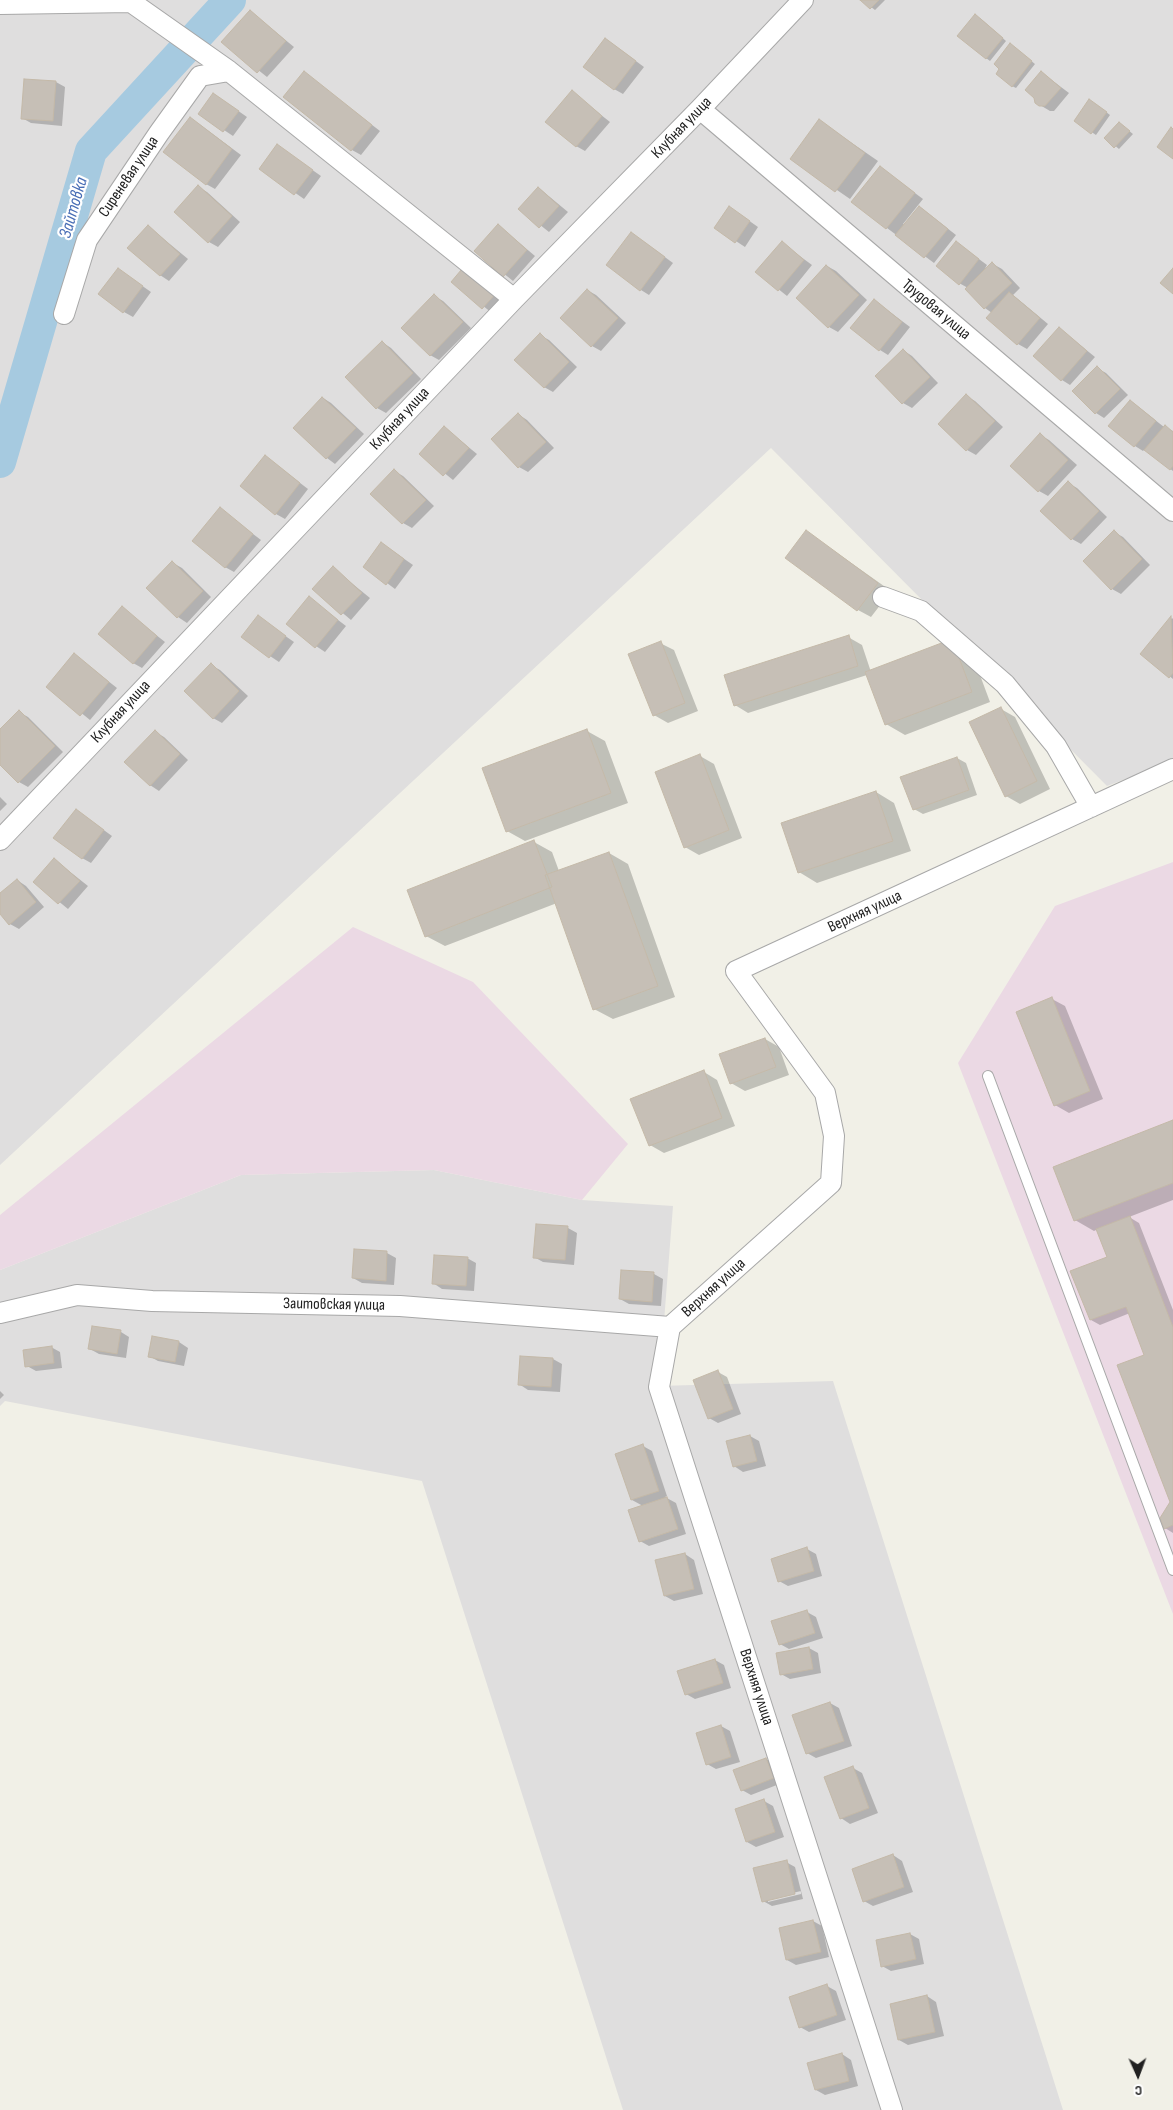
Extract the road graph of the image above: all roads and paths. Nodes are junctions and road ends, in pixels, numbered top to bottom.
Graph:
1 (803, 0) edge
2 (0, 4) edge
3 (229, 71) junction
4 (700, 110) junction
5 (514, 298) junction
6 (64, 314) dead end
7 (1173, 511) edge
8 (882, 596) dead end
9 (1173, 769) edge
10 (1090, 807) junction
11 (0, 840) edge
12 (988, 1076) dead end
13 (0, 1313) edge
14 (670, 1327) junction
15 (1173, 1570) edge
16 (892, 2110) edge

1 - 4 street, Клубная улица
2 - 3 street
3 - 5 street
3 - 6 street, Сиреневая улица
4 - 5 street, Клубная улица
4 - 7 street, Трудовая улица
5 - 11 street, Клубная улица
8 - 10 street
9 - 10 street, Верхняя улица
10 - 14 street, Верхняя улица
12 - 15 lane
13 - 14 street, Заитовская улица
14 - 16 street, Верхняя улица

